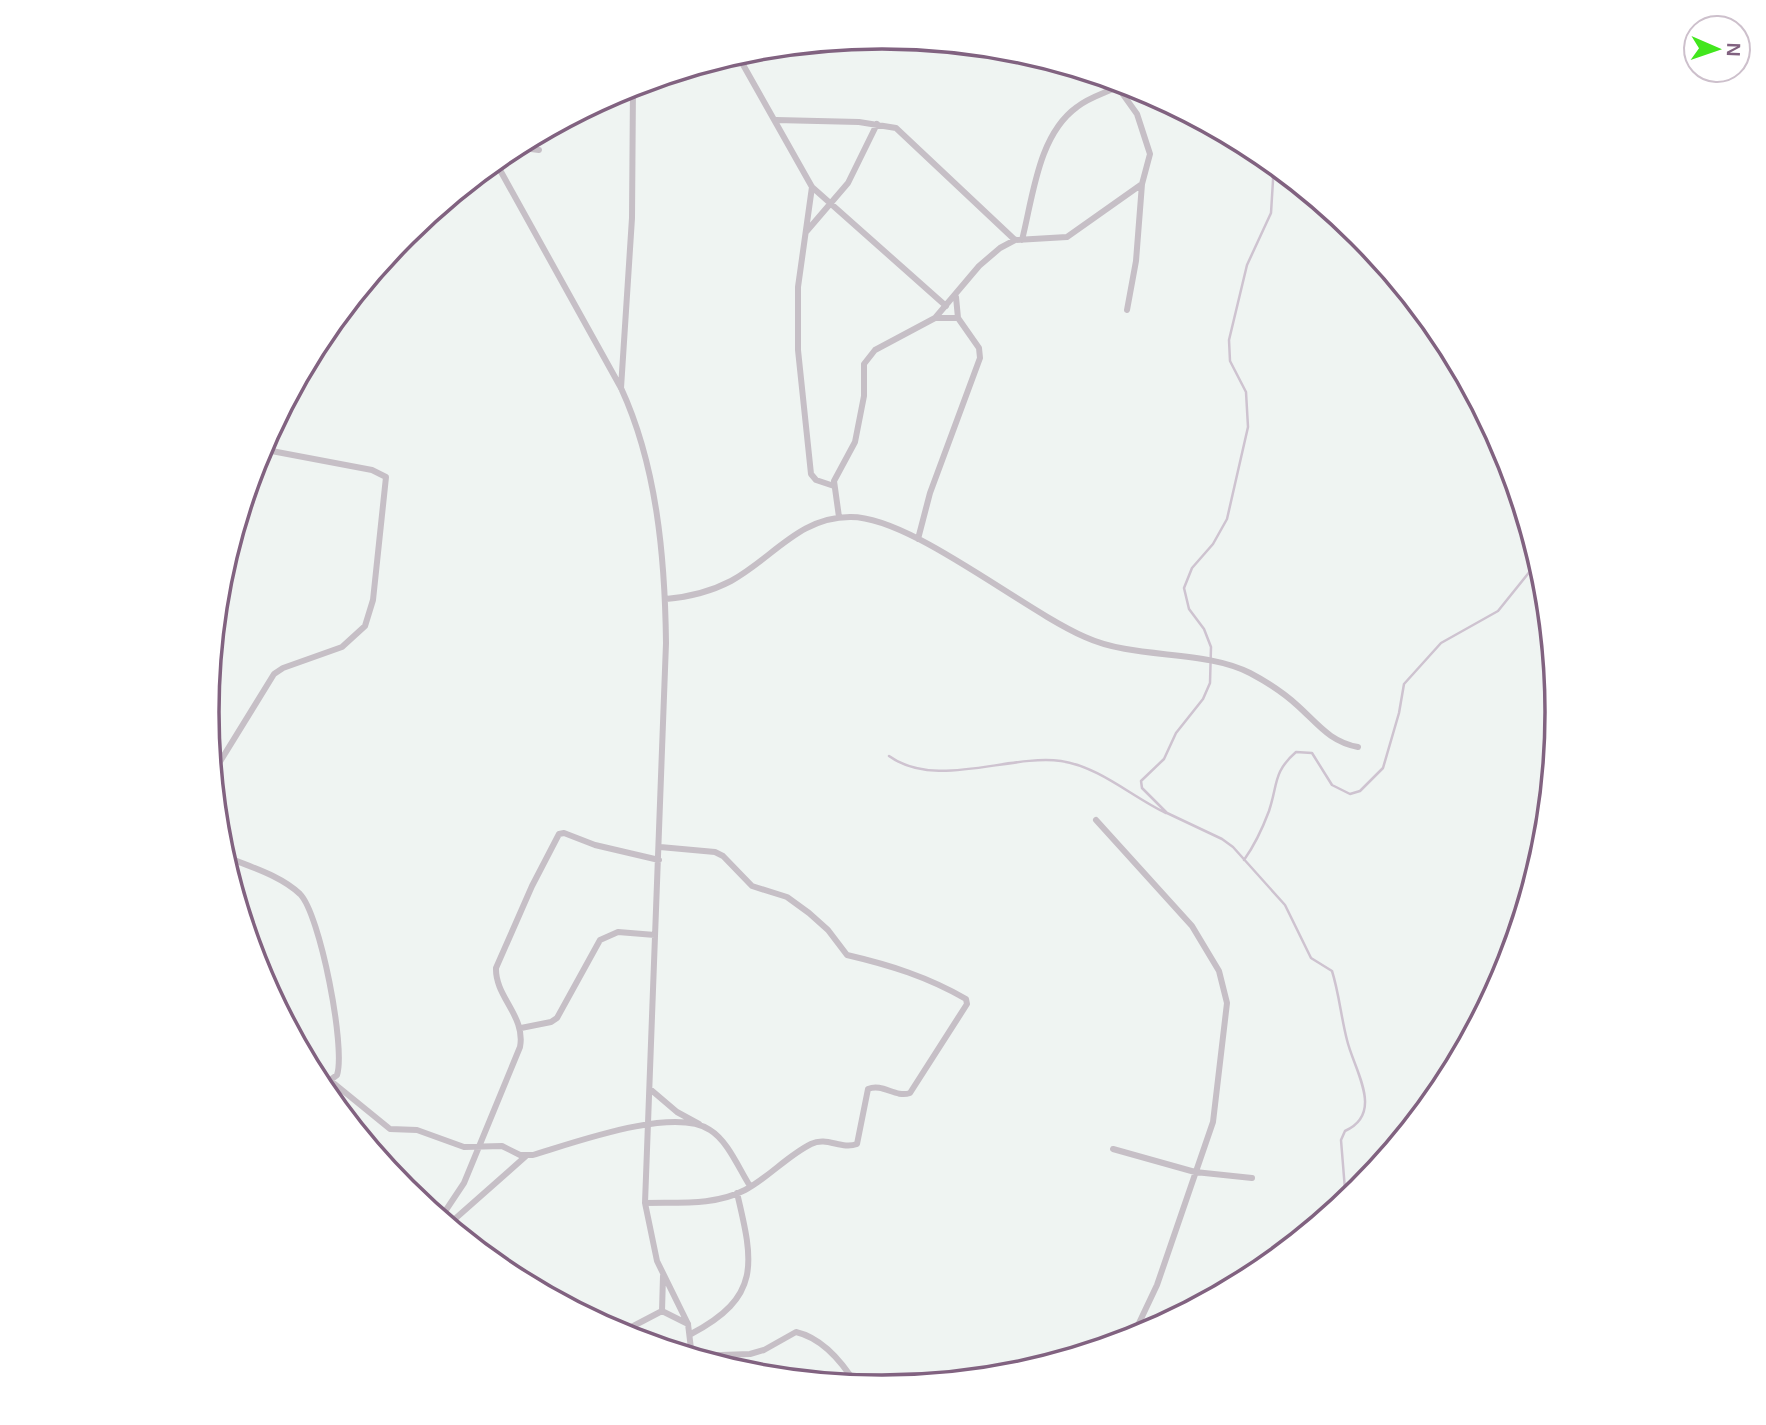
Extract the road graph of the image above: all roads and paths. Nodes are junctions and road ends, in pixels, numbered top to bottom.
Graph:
1 (743, 65) edge
2 (1111, 90) edge
3 (1119, 93) edge
4 (633, 98) edge
5 (776, 120) junction
6 (877, 124) junction
7 (533, 149) edge
8 (539, 150) dead end
9 (500, 171) edge
10 (1142, 184) junction
11 (812, 187) junction
12 (832, 203) junction
13 (804, 233) junction
14 (1018, 240) junction
15 (956, 296) junction
16 (946, 306) junction
17 (1127, 310) dead end
18 (935, 318) junction
19 (958, 318) junction
20 (621, 388) junction
21 (273, 451) edge
22 (834, 486) junction
23 (839, 517) junction
24 (918, 539) junction
25 (666, 599) junction
26 (1358, 747) dead end
27 (221, 759) edge
28 (1096, 820) dead end
29 (660, 847) junction
30 (659, 860) junction
31 (237, 861) edge
32 (655, 935) junction
33 (521, 1028) junction
34 (331, 1081) joint
35 (650, 1089) junction
36 (648, 1123) junction
37 (701, 1125) junction
38 (479, 1147) junction
39 (1112, 1149) dead end
40 (526, 1156) junction
41 (1195, 1172) junction
42 (1252, 1178) dead end
43 (750, 1186) junction
44 (737, 1193) junction
45 (645, 1202) junction
46 (446, 1211) edge
47 (455, 1219) edge
48 (663, 1275) junction
49 (662, 1311) junction
50 (688, 1324) junction
51 (1138, 1324) edge
52 (633, 1326) edge
53 (691, 1334) junction
54 (692, 1347) edge
55 (722, 1355) edge
56 (849, 1375) edge

1 - 5 street
2 - 14 street
3 - 10 street
4 - 20 street
5 - 6 street
5 - 11 street
6 - 12 street
6 - 14 street
7 - 8 street
9 - 20 street
10 - 14 street
10 - 17 street
11 - 12 street
11 - 13 street
12 - 13 street
12 - 16 street
13 - 22 street
14 - 15 street
15 - 16 street
15 - 19 street
16 - 18 street
18 - 19 street
18 - 22 street
19 - 24 street
20 - 25 street
21 - 27 street
22 - 23 street
23 - 24 street
23 - 25 street
24 - 26 street
25 - 29 street
28 - 41 street
29 - 30 street
29 - 43 street
30 - 32 street
30 - 33 street
31 - 34 street
32 - 33 street
32 - 35 street
33 - 38 street
34 - 38 street
35 - 36 street
35 - 37 street
36 - 37 street
36 - 40 street
36 - 45 street
37 - 43 street
38 - 40 street
38 - 46 street
39 - 41 street
40 - 47 street
41 - 42 street
41 - 51 street
43 - 44 street
44 - 45 street
44 - 53 street
45 - 48 street
48 - 49 street
48 - 50 street
49 - 50 street
49 - 52 street
50 - 53 street
53 - 54 street
55 - 56 street

